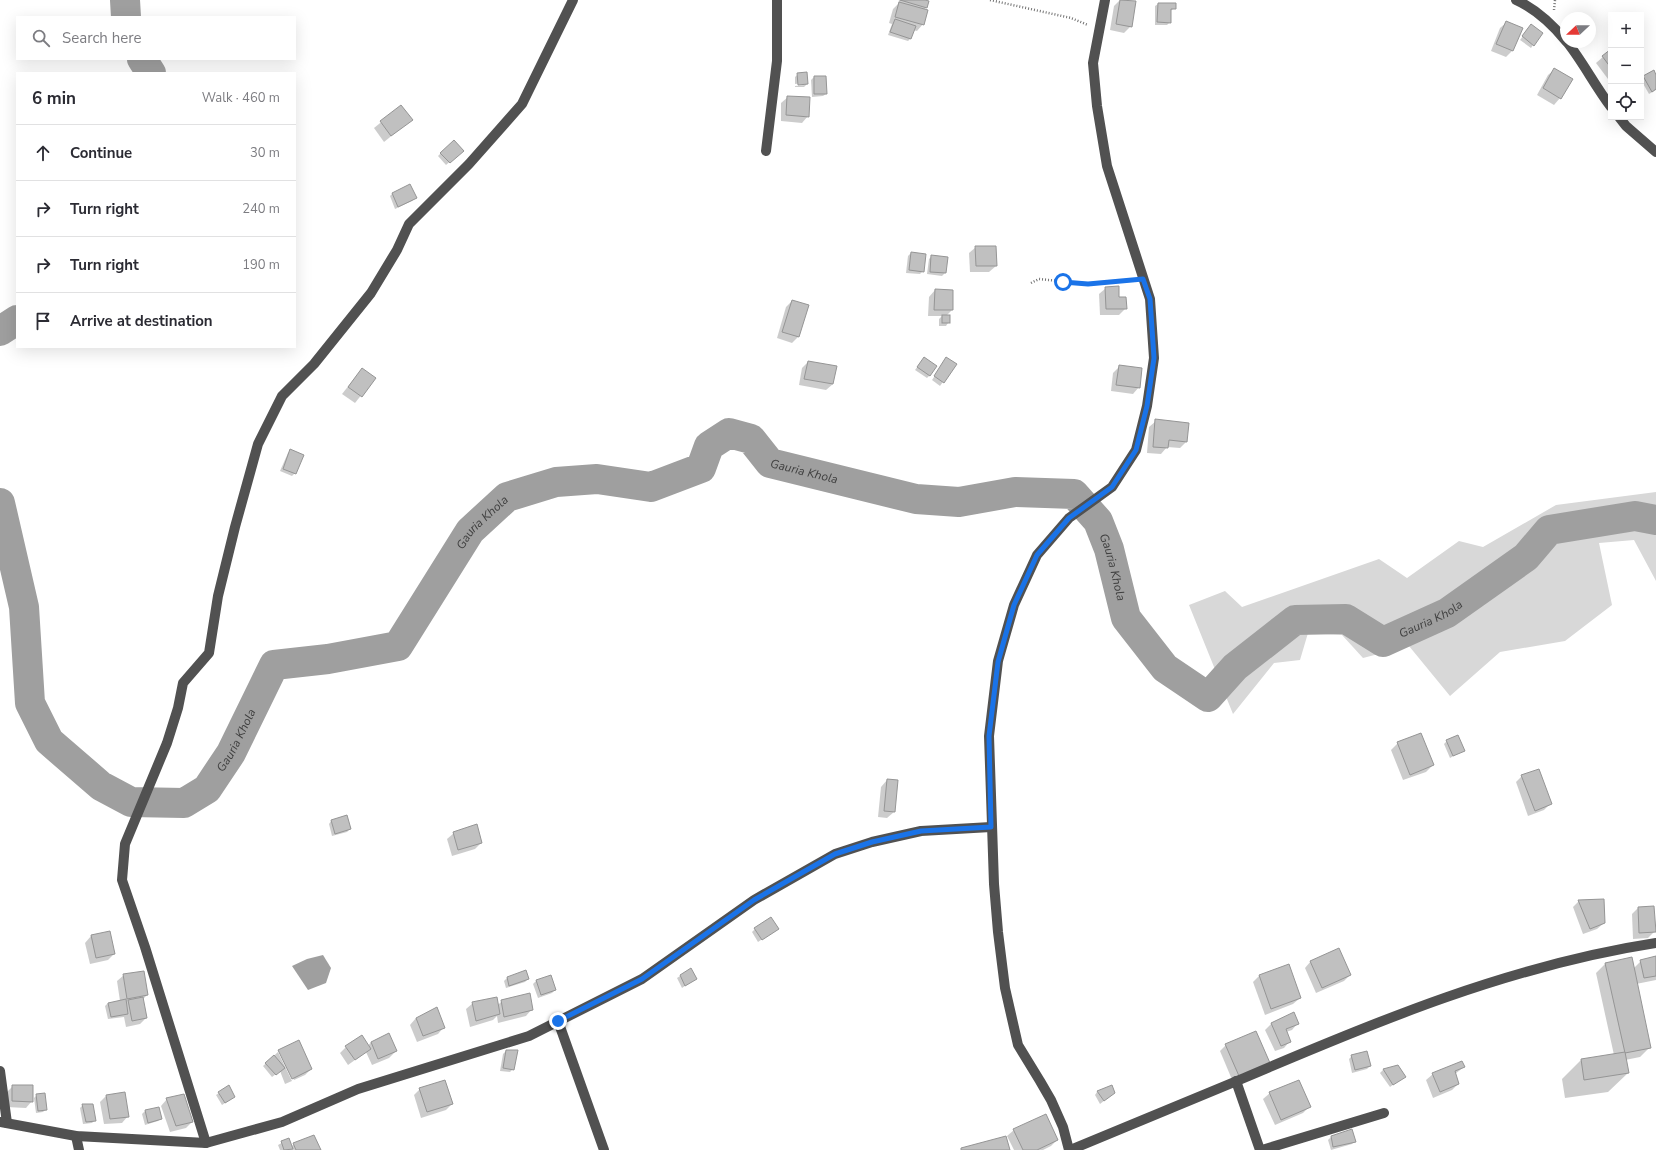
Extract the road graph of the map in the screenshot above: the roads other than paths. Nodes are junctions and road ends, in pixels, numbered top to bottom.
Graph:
1 (573, 0) edge
2 (777, 0) edge
3 (1105, 0) edge
4 (1516, 0) edge
5 (1560, 34) edge
6 (1571, 48) edge
7 (1608, 103) edge
8 (1621, 120) edge
9 (766, 151) dead end
10 (1656, 152) edge
11 (991, 827) junction
12 (1656, 943) edge
13 (558, 1021) junction
14 (0, 1071) edge
15 (1236, 1081) junction
16 (1384, 1113) dead end
17 (3, 1123) edge
18 (76, 1136) junction
19 (206, 1143) junction
20 (79, 1150) edge
21 (604, 1150) edge
22 (1070, 1150) edge
23 (1261, 1150) edge

1 - 19 street
2 - 9 street
3 - 11 street
4 - 5 street
6 - 7 street
8 - 10 street
11 - 13 street
11 - 22 street
12 - 15 street
13 - 19 street
13 - 21 street
14 - 17 street
15 - 22 street
15 - 23 street
16 - 23 street
17 - 18 street
18 - 19 street
18 - 20 street

